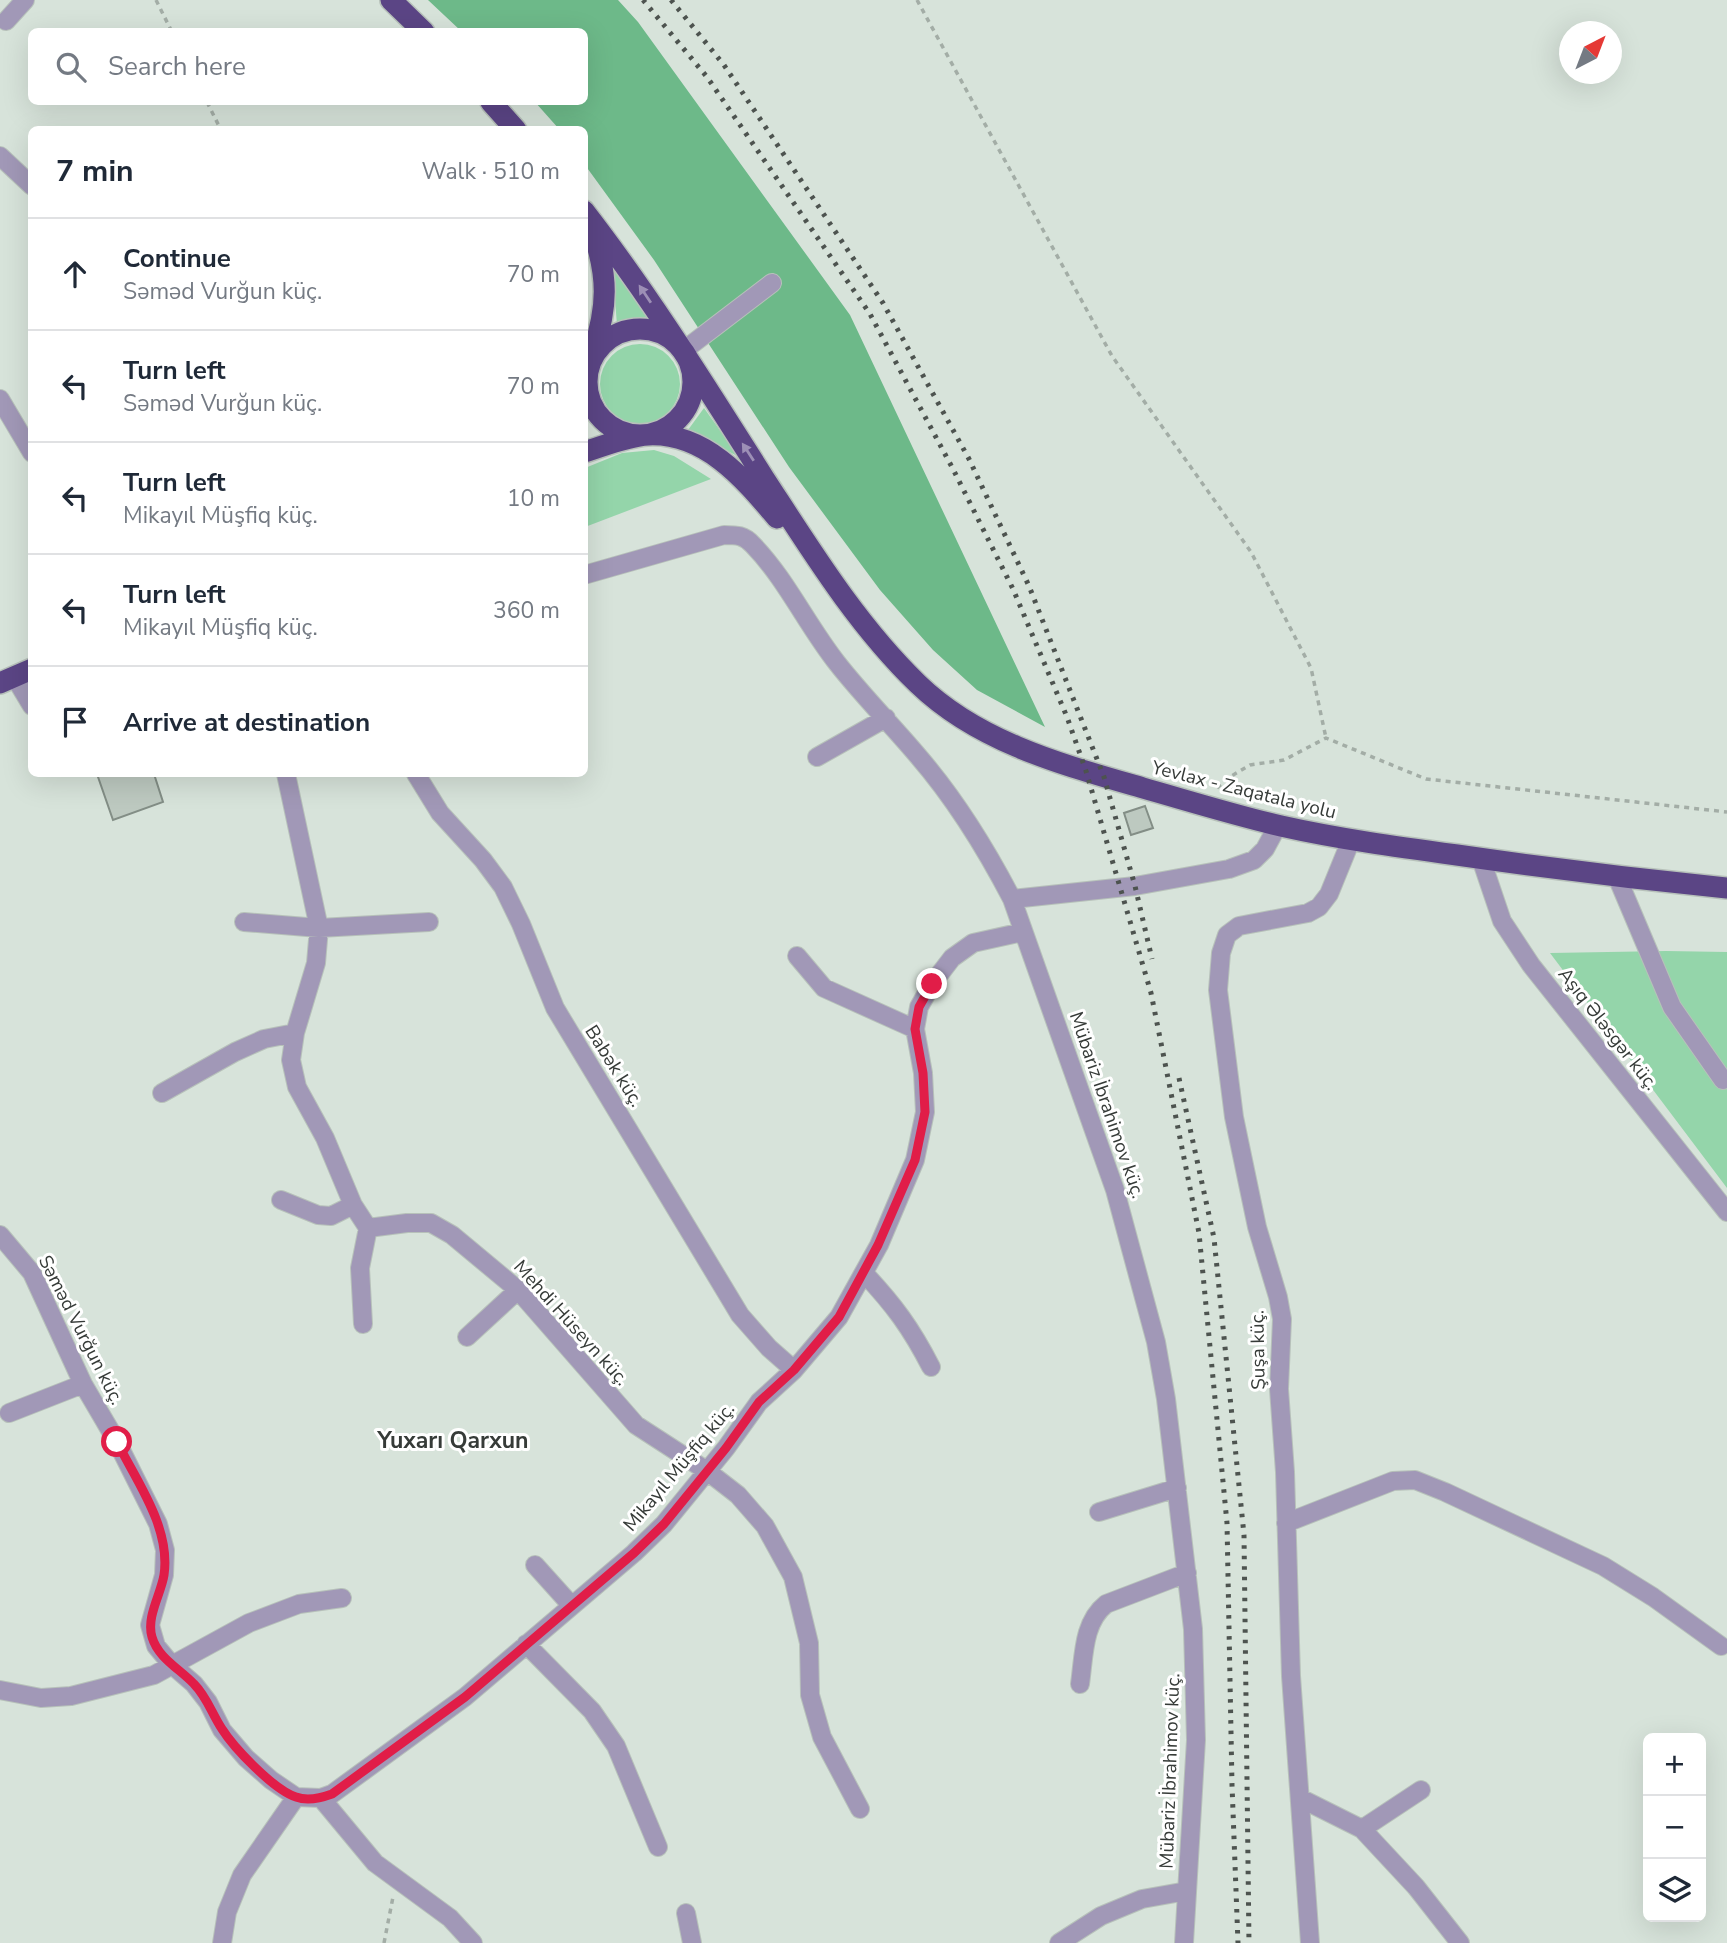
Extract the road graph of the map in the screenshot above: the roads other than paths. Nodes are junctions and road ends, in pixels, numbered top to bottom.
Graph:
1 (25, 0) edge
2 (391, 0) edge
3 (6, 21) dead end
4 (420, 28) edge
5 (494, 105) edge
6 (512, 126) edge
7 (0, 156) edge
8 (28, 182) edge
9 (588, 217) edge
10 (588, 221) edge
11 (772, 283) dead end
12 (683, 351) junction
13 (588, 366) edge
14 (588, 368) edge
15 (588, 392) edge
16 (0, 399) edge
17 (648, 435) junction
18 (28, 446) edge
19 (588, 451) edge
20 (824, 572) junction
21 (588, 574) edge
22 (15, 676) edge
23 (28, 699) edge
24 (886, 718) junction
25 (817, 757) dead end
26 (287, 777) edge
27 (418, 777) edge
28 (1278, 825) junction
29 (1351, 840) junction
30 (1481, 859) junction
31 (1617, 877) junction
32 (1727, 888) edge
33 (1012, 899) junction
34 (244, 922) dead end
35 (429, 922) dead end
36 (320, 928) junction
37 (1023, 932) junction
38 (797, 956) dead end
39 (915, 1029) junction
40 (295, 1033) junction
41 (1723, 1080) dead end
42 (162, 1093) dead end
43 (281, 1200) dead end
44 (353, 1205) junction
45 (1727, 1212) edge
46 (368, 1228) junction
47 (0, 1235) edge
48 (864, 1273) junction
49 (517, 1290) junction
50 (363, 1324) dead end
51 (467, 1337) dead end
52 (931, 1367) dead end
53 (794, 1370) junction
54 (83, 1384) junction
55 (9, 1413) dead end
56 (707, 1471) junction
57 (1177, 1488) junction
58 (1099, 1512) dead end
59 (1286, 1523) junction
60 (535, 1565) dead end
61 (1187, 1573) junction
62 (342, 1598) dead end
63 (571, 1605) junction
64 (526, 1644) junction
65 (1721, 1646) dead end
66 (171, 1664) junction
67 (1080, 1684) dead end
68 (0, 1690) edge
69 (1421, 1790) dead end
70 (296, 1797) junction
71 (321, 1798) junction
72 (1300, 1798) junction
73 (860, 1809) dead end
74 (1362, 1829) junction
75 (658, 1847) dead end
76 (1187, 1891) junction
77 (685, 1913) dead end
78 (222, 1943) edge
79 (473, 1943) edge
80 (692, 1943) edge
81 (1059, 1943) edge
82 (1184, 1943) edge
83 (1310, 1943) edge
84 (1460, 1943) edge

1 - 3 street
2 - 4 highway
5 - 6 highway
7 - 8 street
12 -> 9 highway
10 - 13 highway
11 - 12 street
12 - 14 highway
12 - 17 highway
20 -> 12 highway
15 - 17 highway
16 - 18 street
17 - 19 highway
17 - 20 highway
20 - 28 highway, Yevlax - Zaqatala yolu
21 - 24 street, Mübariz İbrahimov küç.
22 - 23 street
24 - 25 street
24 - 33 street, Mübariz İbrahimov küç.
26 - 36 street
27 - 53 street, Babək küç.
28 - 29 highway, Yevlax - Zaqatala yolu
28 - 33 street
29 - 30 highway, Yevlax - Zaqatala yolu
29 - 59 street, Şuşa küç.
30 - 31 highway, Yevlax - Zaqatala yolu
30 - 45 street, Aşıq Ələsgər küç.
31 - 32 highway, Yevlax - Zaqatala yolu
31 - 41 street
33 - 37 street, Mübariz İbrahimov küç.
34 - 36 street
35 - 36 street
36 - 40 street
37 - 39 street, Mikayıl Müşfiq küç.
37 - 57 street, Mübariz İbrahimov küç.
38 - 39 street
39 - 48 street, Mikayıl Müşfiq küç.
40 - 42 street
40 - 44 street
43 - 44 street
44 - 46 street
46 - 49 street, Mehdi Hüseyn küç.
46 - 50 street
47 - 54 street, Səməd Vurğun küç.
48 - 52 street
48 - 53 street, Mikayıl Müşfiq küç.
49 - 51 street
49 - 56 street, Mehdi Hüseyn küç.
53 - 56 street, Mikayıl Müşfiq küç.
54 - 55 street
54 - 66 street, Səməd Vurğun küç.
56 - 63 street, Mikayıl Müşfiq küç.
56 - 73 street, Mehdi Hüseyn küç.
57 - 58 street
57 - 61 street, Mübariz İbrahimov küç.
59 - 65 street
59 - 72 street, Şuşa küç.
60 - 63 street
61 - 67 street
61 - 76 street, Mübariz İbrahimov küç.
62 - 66 street
63 - 64 street, Mikayıl Müşfiq küç.
64 - 71 street, Mikayıl Müşfiq küç.
64 - 75 street
66 - 68 street
66 - 70 street, Səməd Vurğun küç.
69 - 74 street
70 - 71 street
70 - 78 street
71 - 79 street
72 - 74 street
72 - 83 street, Şuşa küç.
74 - 84 street
76 - 81 street
76 - 82 street, Mübariz İbrahimov küç.
77 - 80 street

